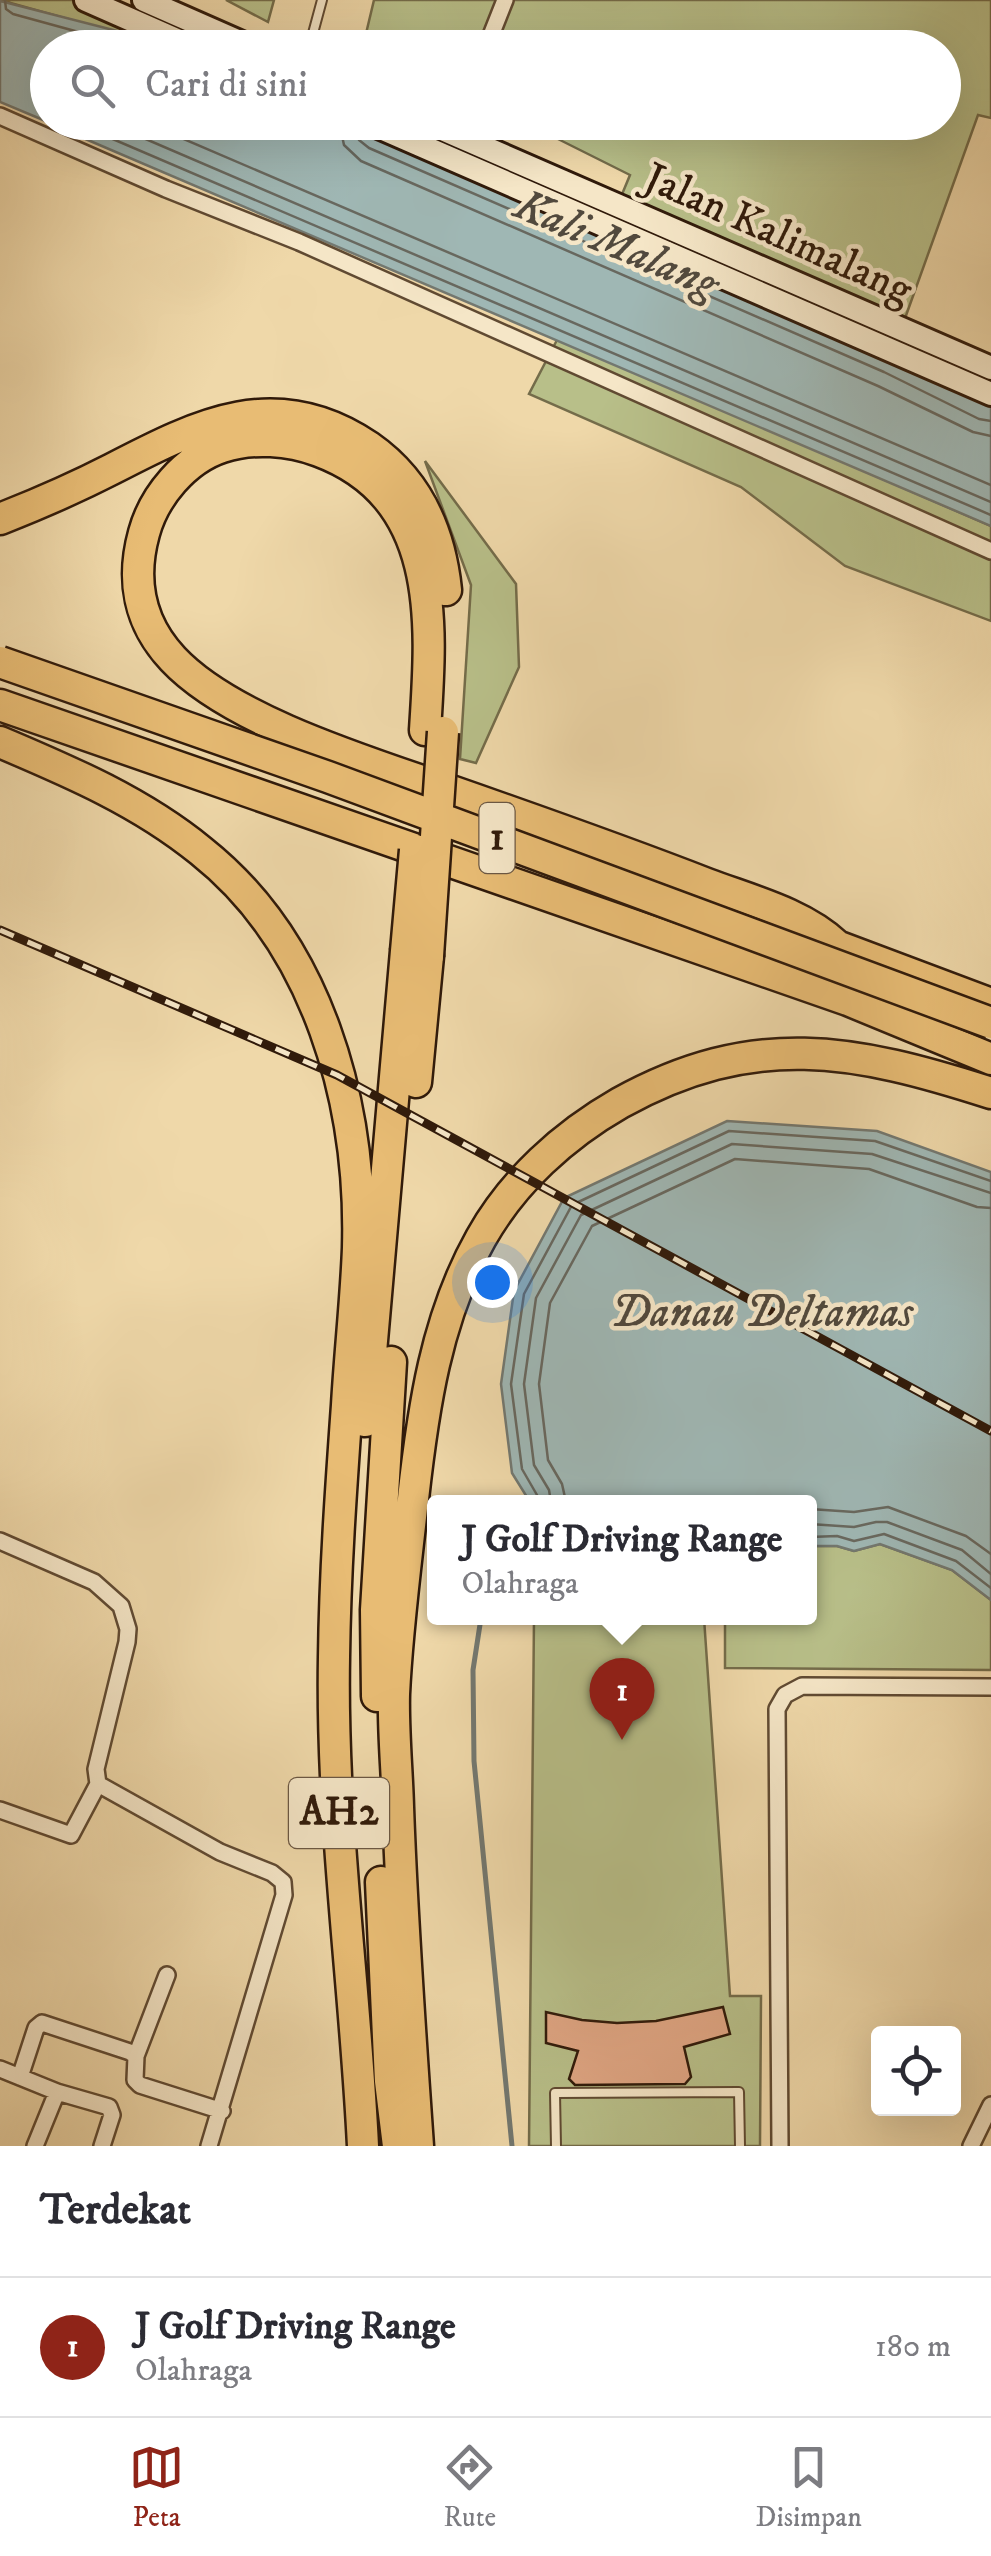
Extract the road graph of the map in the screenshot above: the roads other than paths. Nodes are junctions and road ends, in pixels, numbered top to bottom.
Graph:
1 (86, 0) edge
2 (144, 0) edge
3 (322, 0) edge
4 (505, 0) edge
5 (154, 30) edge
6 (212, 30) edge
7 (314, 30) edge
8 (493, 30) edge
9 (0, 116) edge
10 (30, 129) edge
11 (57, 140) edge
12 (456, 140) edge
13 (457, 140) edge
14 (991, 368) edge
15 (989, 388) edge
16 (0, 520) edge
17 (991, 551) edge
18 (0, 648) edge
19 (0, 662) edge
20 (0, 678) edge
21 (0, 705) edge
22 (434, 731) junction
23 (0, 742) edge
24 (836, 945) junction
25 (417, 954) junction
26 (991, 1004) edge
27 (991, 1023) edge
28 (991, 1037) edge
29 (991, 1060) edge
30 (991, 1094) edge
31 (350, 1480) junction
32 (0, 1541) edge
33 (991, 1687) edge
34 (98, 1784) junction
35 (0, 1810) edge
36 (167, 1974) dead end
37 (136, 2056) junction
38 (0, 2069) edge
39 (20, 2077) junction
40 (57, 2092) junction
41 (991, 2105) edge
42 (222, 2111) junction
43 (35, 2146) edge
44 (102, 2146) edge
45 (210, 2146) edge
46 (363, 2146) edge
47 (376, 2146) edge
48 (398, 2146) edge
49 (418, 2146) edge
50 (556, 2146) edge
51 (740, 2146) edge
52 (780, 2146) edge
53 (971, 2146) edge

1 - 5 main road
2 - 6 main road
3 - 7 lane
4 - 8 street
9 - 10 street
11 - 17 street
12 - 15 main road, Jalan Kalimalang
13 - 14 main road, Jalan Kalimalang
16 - 22 highway
18 - 24 highway, 1
19 - 27 highway, 1, bridge
20 - 28 highway, 1
21 - 29 highway, 1
22 - 24 highway
22 - 25 highway, bridge
23 - 31 highway
24 - 26 highway, 1
25 - 31 highway
25 - 48 highway, AH2
30 - 49 highway
31 - 46 highway, AH2
31 - 47 highway, AH2
32 - 34 street
33 - 52 street
34 - 35 street
34 - 42 street
36 - 37 street
37 - 39 street
37 - 42 street
38 - 39 street
39 - 40 street
40 - 43 street
40 - 44 street
41 - 53 street
42 - 45 street
50 - 51 lane

